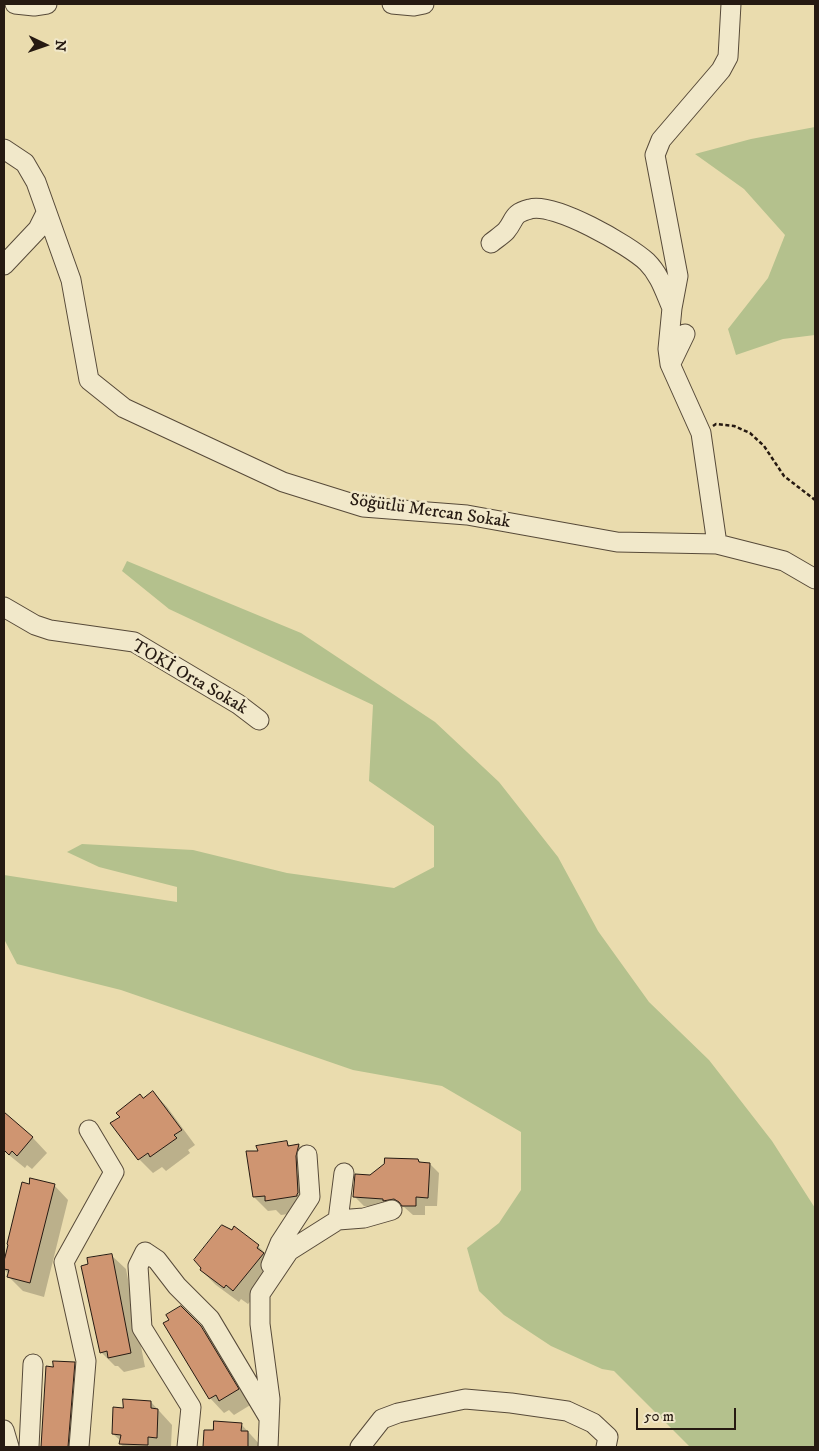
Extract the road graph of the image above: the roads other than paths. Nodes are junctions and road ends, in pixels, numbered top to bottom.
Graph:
1 (15, 4) edge
2 (47, 4) edge
3 (392, 4) edge
4 (424, 4) edge
5 (731, 4) edge
6 (4, 149) edge
7 (46, 213) junction
8 (491, 243) dead end
9 (4, 265) edge
10 (672, 308) junction
11 (685, 334) dead end
12 (670, 364) junction
13 (717, 544) junction
14 (815, 579) edge
15 (4, 607) edge
16 (259, 720) dead end
17 (89, 1130) dead end
18 (306, 1155) dead end
19 (344, 1173) dead end
20 (392, 1210) dead end
21 (338, 1220) junction
22 (260, 1294) junction
23 (32, 1364) dead end
24 (269, 1418) junction
25 (4, 1430) edge
26 (9, 1447) edge
27 (29, 1447) edge
28 (79, 1447) edge
29 (187, 1447) edge
30 (268, 1447) edge
31 (360, 1447) edge
32 (606, 1447) edge

1 - 2 street
3 - 4 street
5 - 10 street
6 - 7 street
7 - 9 street
7 - 13 street, Söğütlü Mercan Sokak
8 - 10 street
10 - 12 street
11 - 12 street
12 - 13 street
13 - 14 street, Söğütlü Mercan Sokak
15 - 16 street, TOKİ Orta Sokak
17 - 28 street
18 - 22 street
19 - 21 street
20 - 21 street
21 - 22 street
22 - 24 street
23 - 27 street
24 - 29 street
24 - 30 street
25 - 26 street
31 - 32 street

